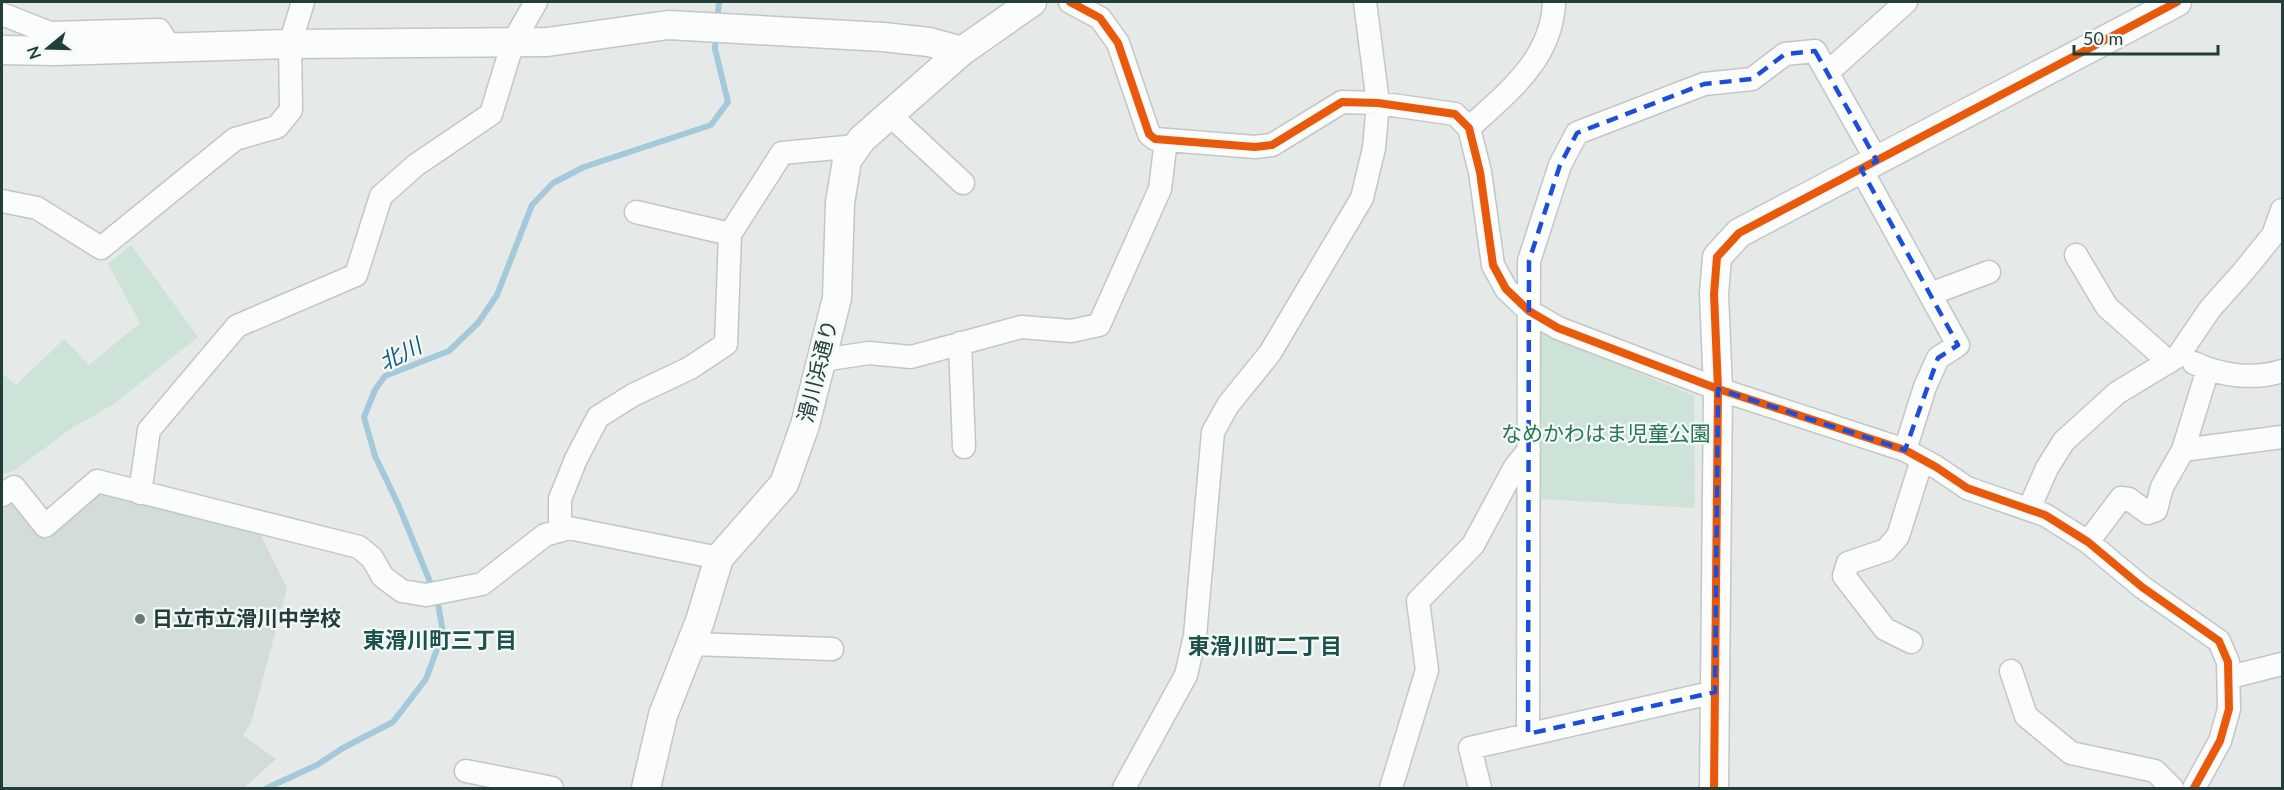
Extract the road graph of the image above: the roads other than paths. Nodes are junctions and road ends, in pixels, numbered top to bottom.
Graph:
1 (303, 2) edge
2 (536, 2) edge
3 (1032, 2) edge
4 (1070, 2) edge
5 (1365, 2) edge
6 (1554, 2) edge
7 (1906, 2) edge
8 (2177, 2) edge
9 (2, 14) edge
10 (513, 42) junction
11 (290, 44) junction
12 (170, 46) junction
13 (15, 50) edge
14 (962, 51) junction
15 (2, 63) edge
16 (1827, 73) junction
17 (1378, 103) junction
18 (889, 114) junction
19 (1469, 128) junction
20 (1166, 140) junction
21 (857, 146) junction
22 (1869, 165) junction
23 (963, 183) dead end
24 (2, 201) edge
25 (2283, 210) edge
26 (636, 212) dead end
27 (730, 234) junction
28 (2076, 255) dead end
29 (1989, 272) dead end
30 (1930, 294) junction
31 (1529, 311) junction
32 (960, 343) junction
33 (2173, 359) junction
34 (822, 360) junction
35 (2208, 369) junction
36 (2283, 371) edge
37 (1718, 389) junction
38 (2283, 437) edge
39 (964, 447) dead end
40 (1529, 450) junction
41 (2182, 450) junction
42 (1913, 455) junction
43 (140, 493) junction
44 (2, 495) edge
45 (2029, 509) junction
46 (560, 531) junction
47 (2088, 542) junction
48 (719, 558) junction
49 (1911, 642) dead end
50 (691, 644) junction
51 (832, 649) dead end
52 (2283, 664) edge
53 (2011, 671) dead end
54 (2230, 677) junction
55 (1715, 692) junction
56 (1528, 734) junction
57 (466, 771) dead end
58 (552, 789) edge
59 (646, 789) edge
60 (1124, 789) edge
61 (1391, 789) edge
62 (1479, 789) edge
63 (1714, 789) edge
64 (2172, 789) edge
65 (2194, 789) edge

1 - 11 street
2 - 10 street
3 - 14 street, 滑川浜通り
4 - 20 street
5 - 17 street
6 - 19 street
7 - 16 street
8 - 22 street
9 - 12 street
10 - 11 street
10 - 14 street
10 - 43 street
11 - 12 street
11 - 24 street
12 - 13 street
13 - 15 street
14 - 18 street, 滑川浜通り
16 - 22 street
16 - 31 street
17 - 19 street
17 - 20 street
17 - 60 street
18 - 21 street, 滑川浜通り
18 - 23 street
19 - 31 street
20 - 32 street
21 - 27 street
21 - 34 street, 滑川浜通り
22 - 30 street
22 - 37 street
25 - 33 street
26 - 27 street
27 - 46 street
28 - 33 street
29 - 30 street
30 - 42 street
31 - 37 street
31 - 40 street
32 - 34 street
32 - 39 street
33 - 35 street
33 - 45 street
34 - 48 street, 滑川浜通り
35 - 36 street
35 - 41 street
37 - 42 street
37 - 55 street
38 - 41 street
40 - 56 street
40 - 61 street
41 - 47 street
42 - 45 street
42 - 49 street
43 - 44 street
43 - 46 street
45 - 47 street
46 - 48 street
47 - 54 street
48 - 50 street, 滑川浜通り
50 - 51 street
50 - 59 street, 滑川浜通り
52 - 54 street
53 - 64 street
54 - 65 street
55 - 56 street
55 - 63 street
56 - 62 street
57 - 58 street

